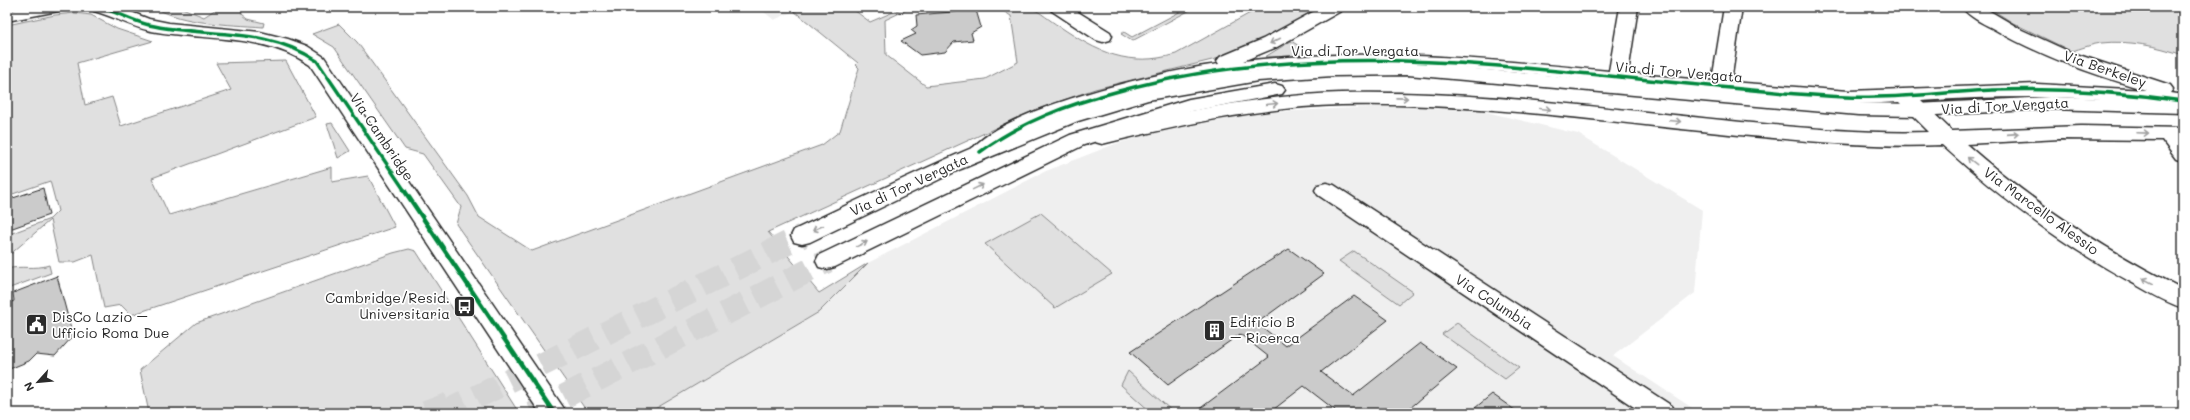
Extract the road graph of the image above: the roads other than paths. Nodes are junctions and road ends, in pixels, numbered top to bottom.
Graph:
1 (52, 7) edge
2 (100, 7) edge
3 (134, 7) edge
4 (1058, 7) edge
5 (1335, 7) edge
6 (1629, 7) edge
7 (1733, 7) edge
8 (1972, 7) edge
9 (7, 16) edge
10 (1309, 22) junction
11 (167, 28) junction
12 (1103, 36) dead end
13 (2028, 40) junction
14 (1369, 59) junction
15 (1174, 77) junction
16 (1617, 78) junction
17 (1721, 87) junction
18 (2045, 90) junction
19 (2183, 94) edge
20 (2183, 102) edge
21 (2183, 107) edge
22 (1917, 110) junction
23 (2178, 130) edge
24 (1946, 139) junction
25 (1069, 144) junction
26 (980, 152) junction
27 (2183, 154) edge
28 (1326, 190) dead end
29 (802, 236) tunnel mouth
30 (826, 261) tunnel mouth
31 (2183, 299) edge
32 (554, 413) edge
33 (1663, 413) edge

1 - 9 street
2 - 11 street, Via Cambridge
3 - 11 street, Via Cambridge
4 - 12 street
5 - 10 street
6 - 16 street
7 - 17 street
8 - 13 street, Via Berkeley
10 - 14 street
10 -> 15 street
11 - 32 street, Via Cambridge
13 - 18 street, Via Berkeley
13 - 19 street, Via Berkeley
14 - 15 street, Via di Tor Vergata
14 - 16 street, Via di Tor Vergata
15 - 26 street
16 - 17 street, Via di Tor Vergata
17 - 22 street, Via di Tor Vergata
18 - 20 street, Via di Tor Vergata
18 - 22 street, Via di Tor Vergata
21 - 22 street, Via di Tor Vergata
22 - 23 street, Via di Tor Vergata
22 - 24 street, Via Marcello Alessio
22 - 25 street, Via di Tor Vergata
22 - 26 street, Via di Tor Vergata
24 -> 23 street, Via di Tor Vergata
23 - 27 street
25 -> 24 street, Via di Tor Vergata
31 -> 24 street, Via Marcello Alessio
30 -> 25 street, Via di Tor Vergata
26 -> 29 street, Via di Tor Vergata
28 - 33 street, Via Columbia

